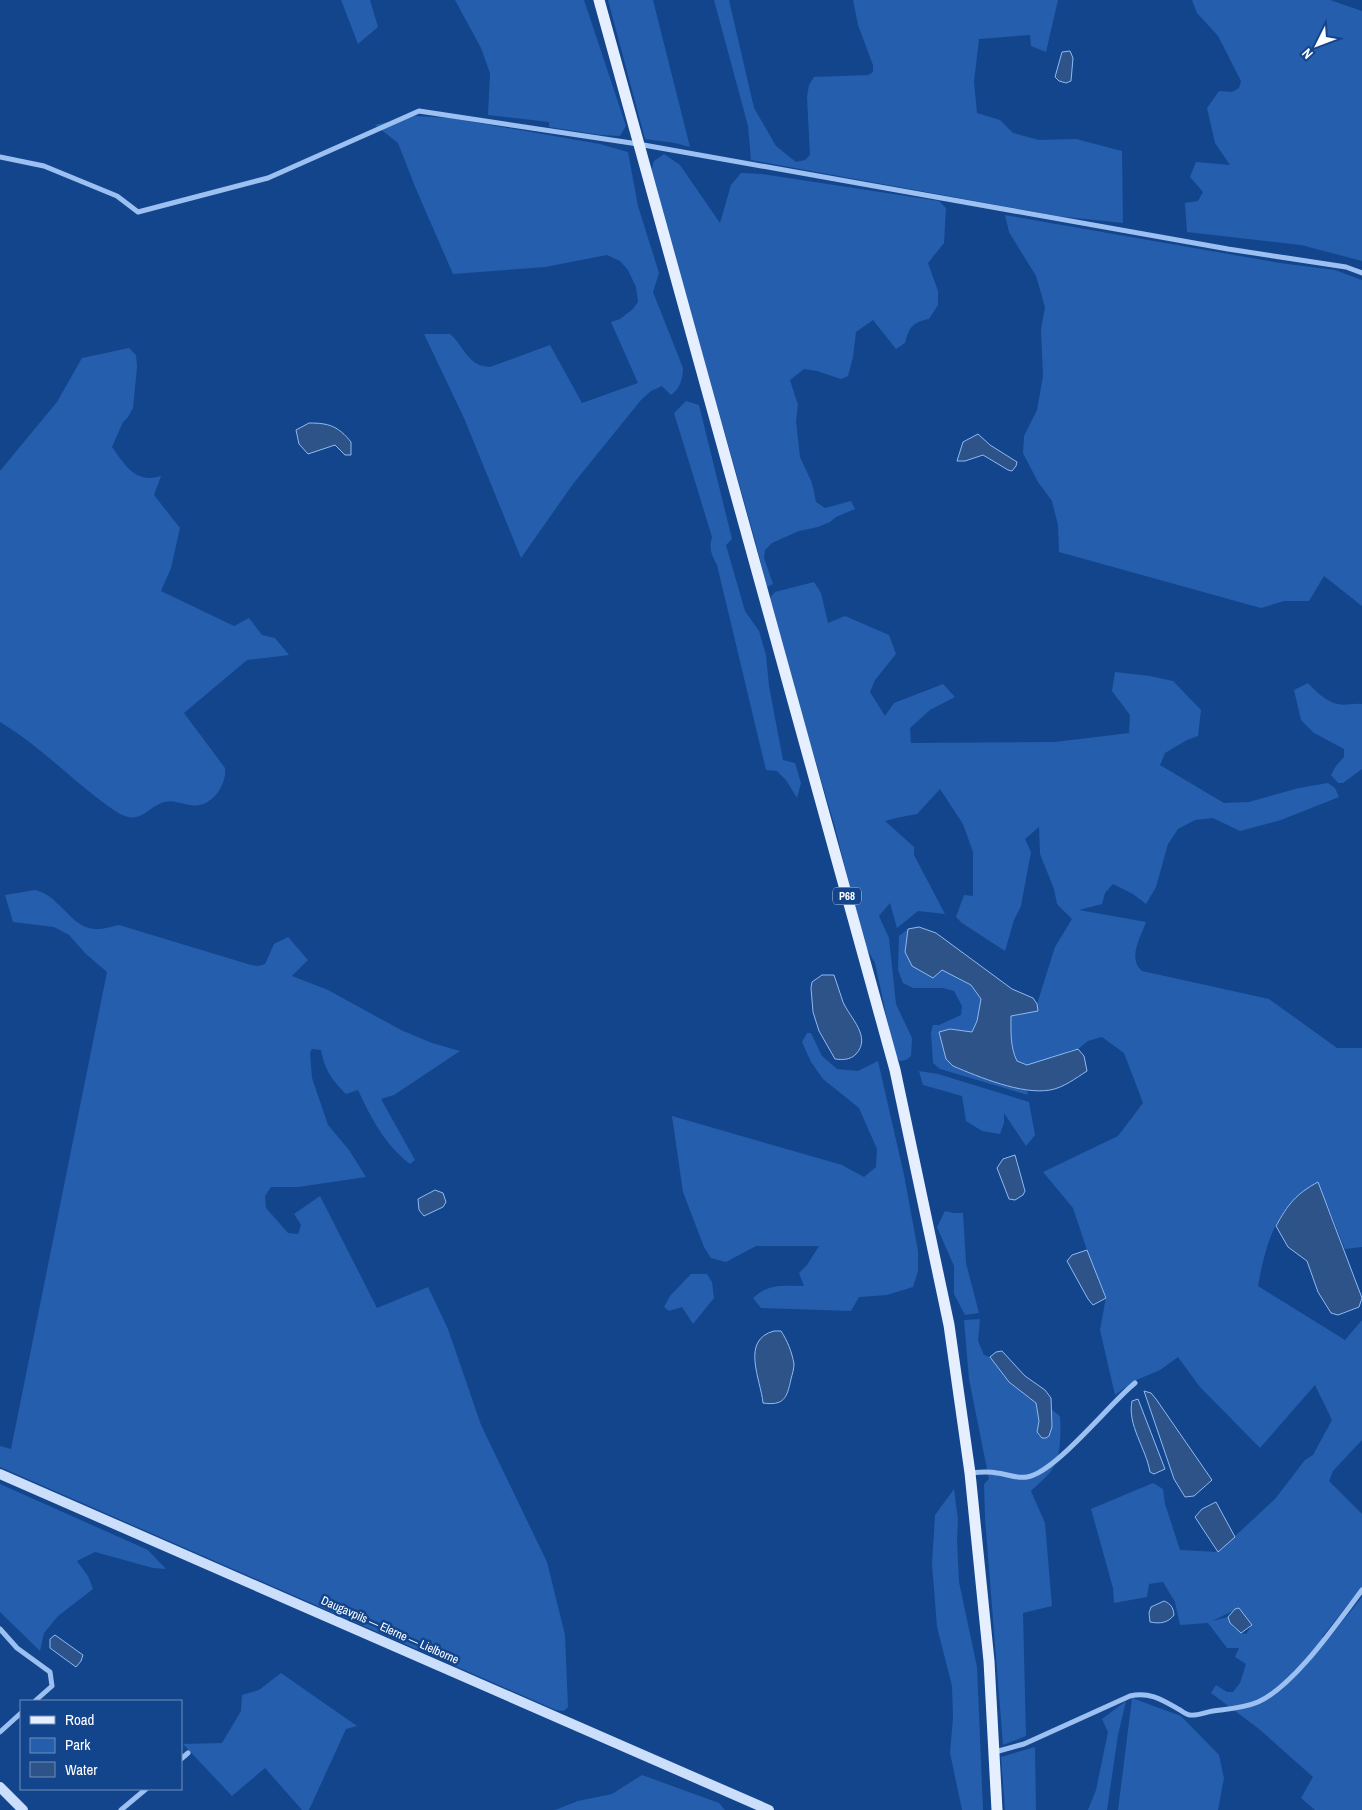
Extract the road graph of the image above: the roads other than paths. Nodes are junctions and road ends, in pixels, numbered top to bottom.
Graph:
1 (599, 0) edge
2 (638, 144) junction
3 (0, 157) edge
4 (1362, 273) edge
5 (1135, 1382) dead end
6 (970, 1473) junction
7 (0, 1474) edge
8 (1362, 1590) edge
9 (0, 1629) edge
10 (36, 1700) edge
11 (20, 1714) edge
12 (0, 1732) edge
13 (995, 1752) junction
14 (188, 1753) dead end
15 (182, 1758) edge
16 (0, 1787) edge
17 (145, 1790) edge
18 (23, 1810) edge
19 (121, 1810) edge
20 (769, 1810) edge
21 (997, 1810) edge

1 - 2 main road, P68
2 - 3 street
2 - 4 street
2 - 6 main road, P68
5 - 6 street
6 - 13 main road, P68
7 - 20 main road, Daugavpils — Elerne — Lielborne
8 - 13 street
9 - 10 street
11 - 12 street
13 - 21 main road, P68
14 - 15 street
16 - 18 main road
17 - 19 street

